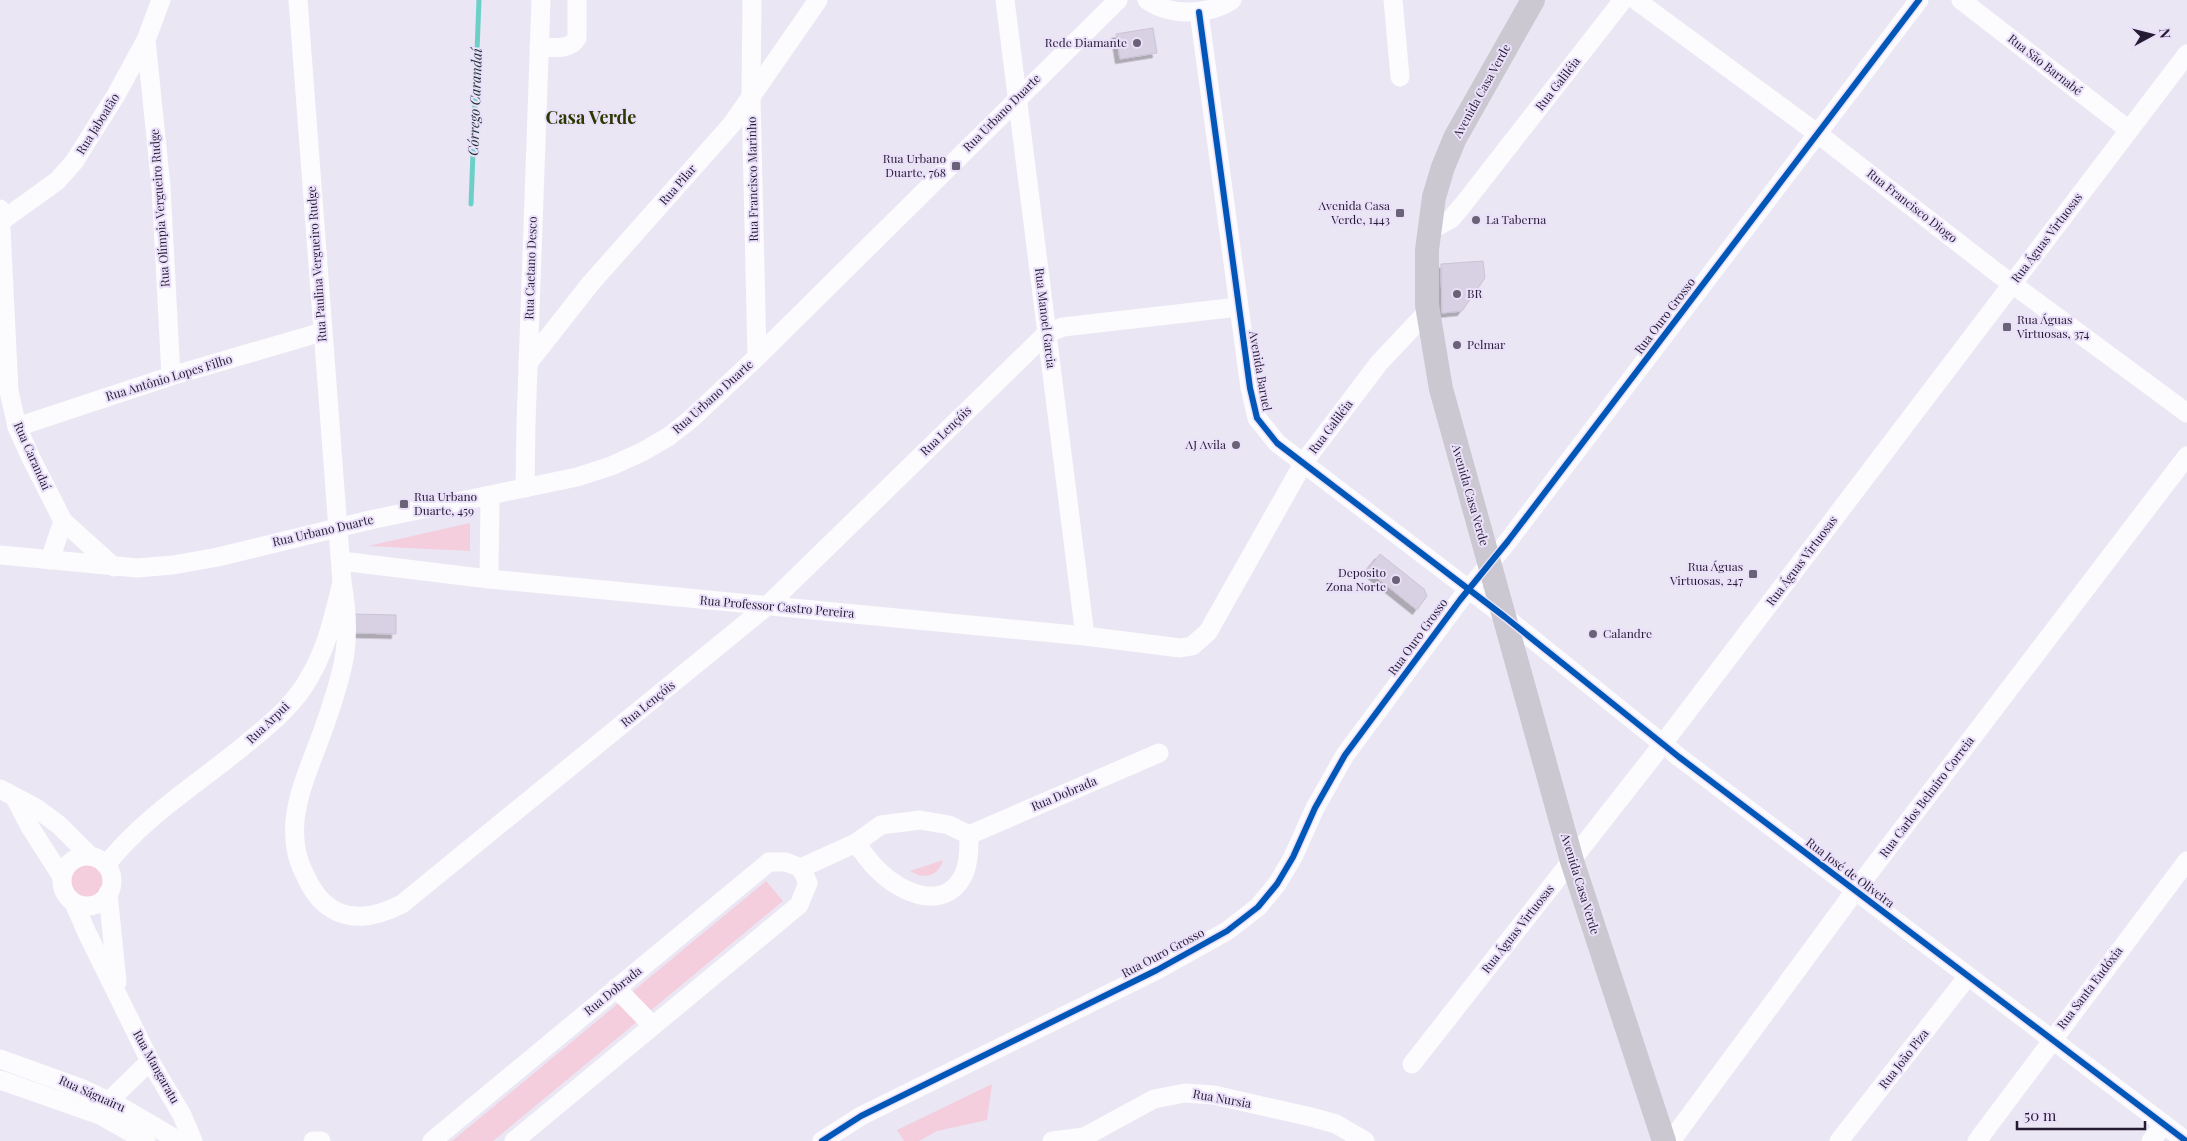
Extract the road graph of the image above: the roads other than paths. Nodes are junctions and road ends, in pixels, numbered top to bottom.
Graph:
1 (161, 0) edge
2 (294, 0) edge
3 (298, 0) edge
4 (541, 0) edge
5 (577, 0) edge
6 (752, 0) edge
7 (818, 0) edge
8 (1005, 0) edge
9 (1118, 0) edge
10 (1147, 0) edge
11 (1232, 0) edge
12 (1393, 0) edge
13 (1533, 0) edge
14 (1624, 0) edge
15 (1636, 0) edge
16 (1918, 0) edge
17 (1962, 0) edge
18 (1199, 12) junction
19 (146, 40) junction
20 (539, 47) junction
21 (2187, 54) edge
22 (1400, 77) dead end
23 (751, 96) junction
24 (1017, 98) junction
25 (2129, 130) junction
26 (1818, 134) junction
27 (0, 209) edge
28 (0, 222) edge
29 (1430, 230) junction
30 (2012, 284) junction
31 (1238, 307) junction
32 (1427, 312) junction
33 (322, 332) junction
34 (1047, 333) junction
35 (757, 357) junction
36 (528, 363) junction
37 (171, 376) junction
38 (2187, 414) edge
39 (17, 427) junction
40 (2187, 456) edge
41 (1304, 462) junction
42 (526, 488) junction
43 (490, 496) junction
44 (63, 520) junction
45 (338, 528) junction
46 (0, 555) edge
47 (50, 560) junction
48 (341, 561) junction
49 (1489, 564) junction
50 (114, 567) junction
51 (489, 580) junction
52 (342, 582) junction
53 (1468, 590) junction
54 (767, 606) junction
55 (1505, 617) junction
56 (1208, 632) joint
57 (1085, 636) junction
58 (1662, 745) junction
59 (1160, 753) dead end
60 (8, 794) edge
61 (969, 835) junction
62 (856, 843) junction
63 (98, 860) junction
64 (2187, 860) edge
65 (1572, 861) junction
66 (801, 868) junction
67 (62, 877) junction
68 (1855, 891) junction
69 (108, 894) junction
70 (74, 903) junction
71 (1968, 976) junction
72 (616, 988) junction
73 (118, 993) junction
74 (653, 1026) junction
75 (2052, 1039) junction
76 (0, 1058) edge
77 (150, 1061) junction
78 (1412, 1064) dead end
79 (0, 1080) edge
80 (105, 1108) junction
81 (2164, 1124) junction
82 (146, 1141) edge
83 (179, 1141) edge
84 (193, 1141) edge
85 (313, 1141) edge
86 (321, 1141) edge
87 (432, 1141) edge
88 (514, 1141) edge
89 (822, 1141) edge
90 (1052, 1141) edge
91 (1366, 1141) edge
92 (1664, 1141) edge
93 (1671, 1141) edge
94 (1839, 1141) edge
95 (1977, 1141) edge
96 (2151, 1141) edge
97 (2186, 1141) edge

1 - 19 street, Rua Jaboatão
2 - 3 street
3 - 33 street, Rua Paulina Vergueiro Rudge
4 - 20 street, Rua Caetano Desco
5 - 20 street
6 - 23 street, Rua Francisco Marinho
7 - 23 street, Rua Pilar
8 - 24 street, Rua Manoel Garcia
9 - 24 street, Rua Urbano Duarte
10 - 18 street
11 - 18 street
12 - 22 street
13 - 29 main road, Avenida Casa Verde
14 - 29 street, Rua Galiléia
15 - 26 street, Rua Francisco Diogo
16 - 26 street, Rua Ouro Grosso
17 - 25 street, Rua São Barnabé
18 - 31 street, Avenida Baruel
19 - 28 street, Rua Jaboatão
19 - 37 street, Rua Olímpia Vergueiro Rudge
20 - 36 street, Rua Caetano Desco
21 - 25 street, Rua Águas Virtuosas
23 - 35 street, Rua Francisco Marinho
23 - 36 street, Rua Pilar
24 - 34 street, Rua Manoel Garcia
24 - 35 street, Rua Urbano Duarte
25 - 30 street, Rua Águas Virtuosas
26 - 30 street, Rua Francisco Diogo
26 - 49 street, Rua Ouro Grosso
27 - 28 street, Rua Carandaí
28 - 39 street, Rua Carandaí
29 - 32 main road, Avenida Casa Verde
30 - 38 street, Rua Francisco Diogo
30 - 58 street, Rua Águas Virtuosas
31 - 34 street, Rua Lençóis
31 - 41 street, Avenida Baruel
32 - 41 street, Rua Galiléia
32 - 49 main road, Avenida Casa Verde
33 - 37 street, Rua Antônio Lopes Filho
33 - 45 street, Rua Paulina Vergueiro Rudge
34 - 54 street, Rua Lençóis
34 - 57 street, Rua Manoel Garcia
35 - 42 street, Rua Urbano Duarte
36 - 42 street, Rua Caetano Desco
37 - 39 street, Rua Antônio Lopes Filho
39 - 44 street, Rua Carandaí
40 - 68 street, Rua Carlos Belmiro Correia
41 - 53 street, Avenida Baruel
41 - 56 street, Rua Galiléia
42 - 43 street, Rua Urbano Duarte
43 - 45 street, Rua Urbano Duarte
43 - 51 street
44 - 47 street
44 - 50 street, Rua Carandaí
45 - 48 street, Rua Arpui
45 - 50 street, Rua Urbano Duarte
46 - 47 street, Rua Urbano Duarte
47 - 50 street, Rua Urbano Duarte
48 - 51 street, Rua Professor Castro Pereira
48 - 52 street, Rua Arpui
49 - 53 street, Rua Ouro Grosso
49 - 55 main road, Avenida Casa Verde
51 - 54 street, Rua Professor Castro Pereira
52 - 54 street, Rua Lençóis
52 - 63 street, Rua Arpui
53 - 55 street, Avenida Baruel
53 - 89 street, Rua Ouro Grosso
54 - 57 street, Rua Professor Castro Pereira
55 - 58 street, Rua José de Oliveira
55 - 65 main road, Avenida Casa Verde
56 - 57 street, Rua Professor Castro Pereira
58 - 65 street, Rua Águas Virtuosas
58 - 68 street, Rua José de Oliveira
59 - 61 street, Rua Dobrada
60 - 63 street
60 - 67 street
61 - 62 street
61 - 62 street
62 - 66 street
63 - 67 street
63 - 69 street
64 - 75 street, Rua Santa Eudóxia
65 - 78 street, Rua Águas Virtuosas
65 - 92 main road, Avenida Casa Verde
66 - 72 street, Rua Dobrada
66 - 74 street
67 - 70 street
68 - 71 street, Rua José de Oliveira
68 - 93 street, Rua Carlos Belmiro Correia
69 - 70 street
69 - 73 street, Rua Mangaratu
70 - 73 street, Rua Mangaratu
71 - 75 street, Rua José de Oliveira
71 - 94 street, Rua João Piza
72 - 74 street
72 - 87 street, Rua Dobrada
73 - 77 street, Rua Mangaratu
74 - 88 street
75 - 81 street, Rua José de Oliveira
75 - 95 street, Rua Santa Eudóxia
76 - 80 street, Rua Ságuairu
77 - 80 street
77 - 84 street, Rua Mangaratu
79 - 80 street, Rua Ságuairu
80 - 82 street, Rua Ságuairu
80 - 83 street, Rua Ságuairu
81 - 96 street
81 - 97 street, Rua José de Oliveira
85 - 86 street
90 - 91 street, Rua Nursia

